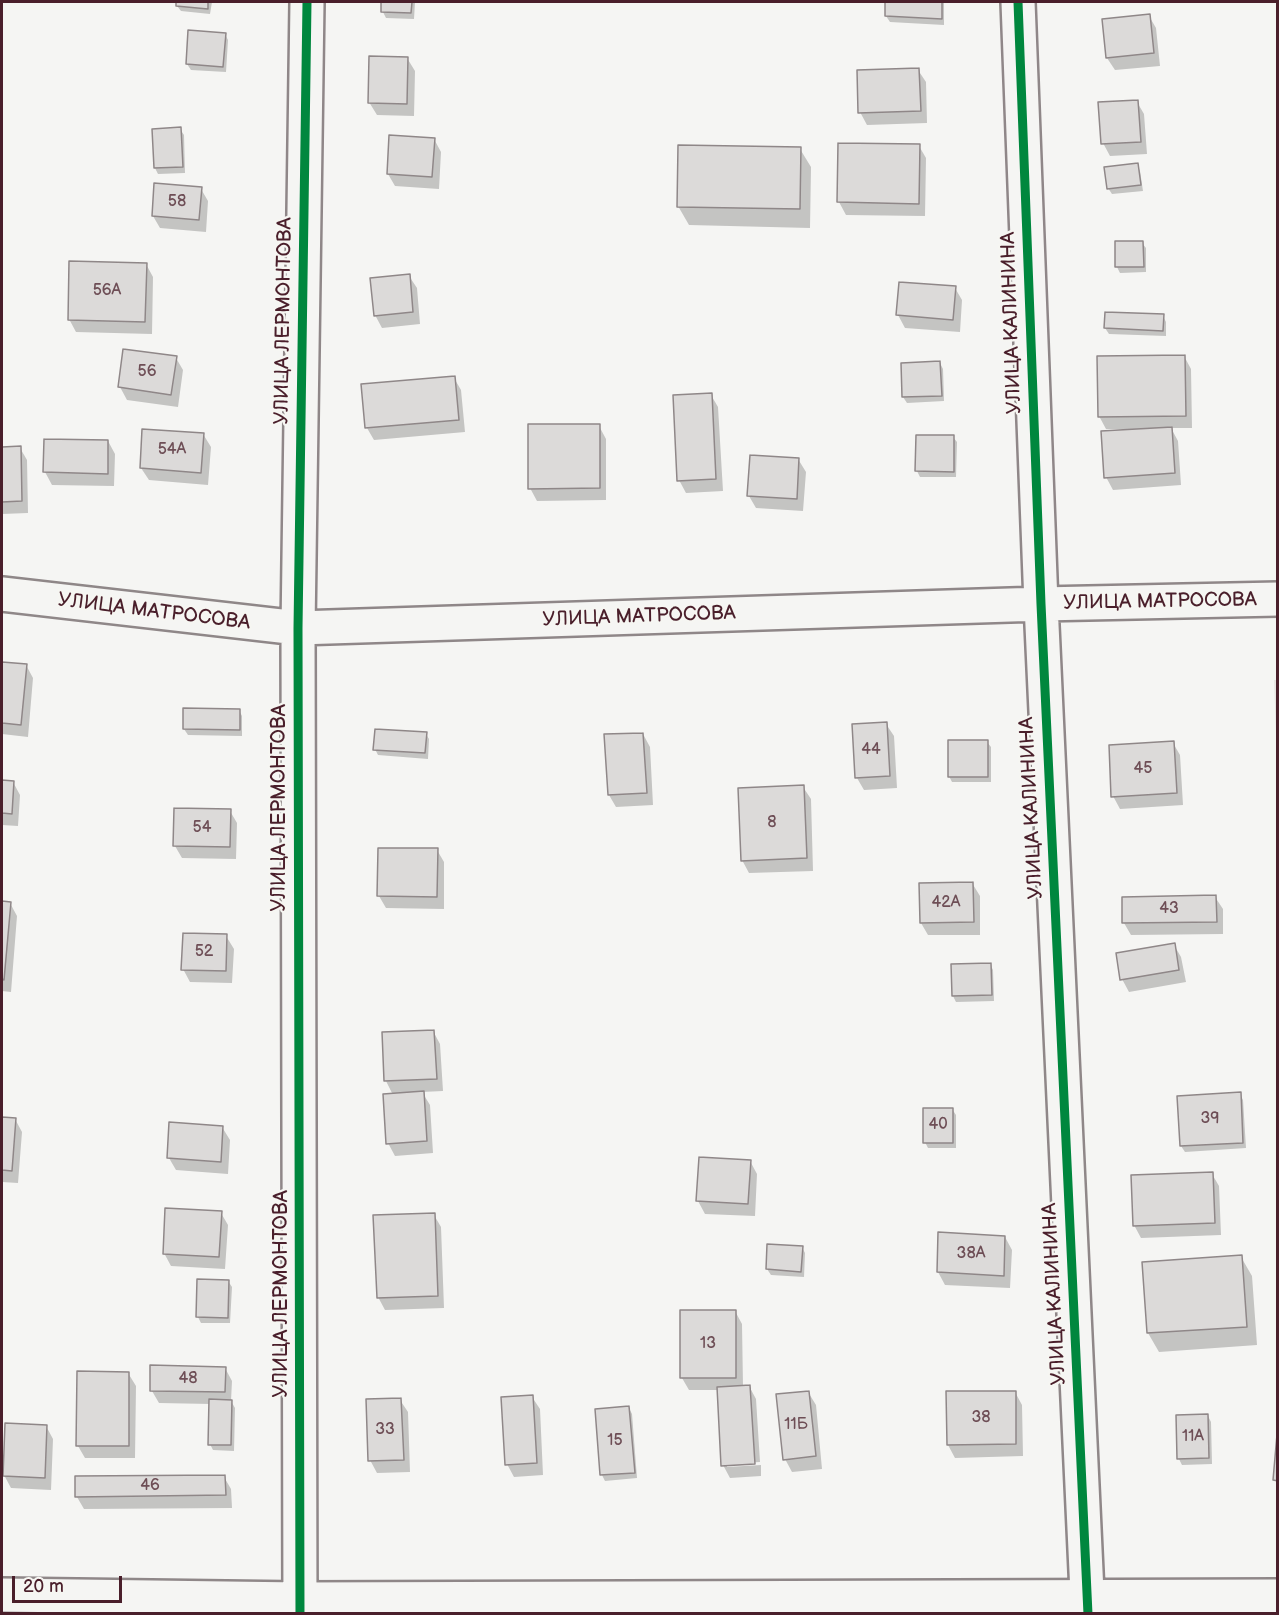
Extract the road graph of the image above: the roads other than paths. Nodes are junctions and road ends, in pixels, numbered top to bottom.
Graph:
1 (307, 2) edge
2 (1018, 2) edge
3 (2, 594) edge
4 (1278, 599) edge
5 (1041, 604) junction
6 (298, 628) junction
7 (2, 1595) edge
8 (1278, 1596) edge
9 (1088, 1605) edge
10 (300, 1606) edge
11 (679, 1606) edge

1 - 6 street, УЛИЦА ЛЕРМОНТОВА
2 - 5 street, УЛИЦА КАЛИНИНА
3 - 6 street, УЛИЦА МАТРОСОВА
4 - 5 street, УЛИЦА МАТРОСОВА
5 - 6 street, УЛИЦА МАТРОСОВА
5 - 9 street, УЛИЦА КАЛИНИНА
6 - 10 street, УЛИЦА ЛЕРМОНТОВА
7 - 10 street
8 - 9 street
9 - 11 street
10 - 11 street

